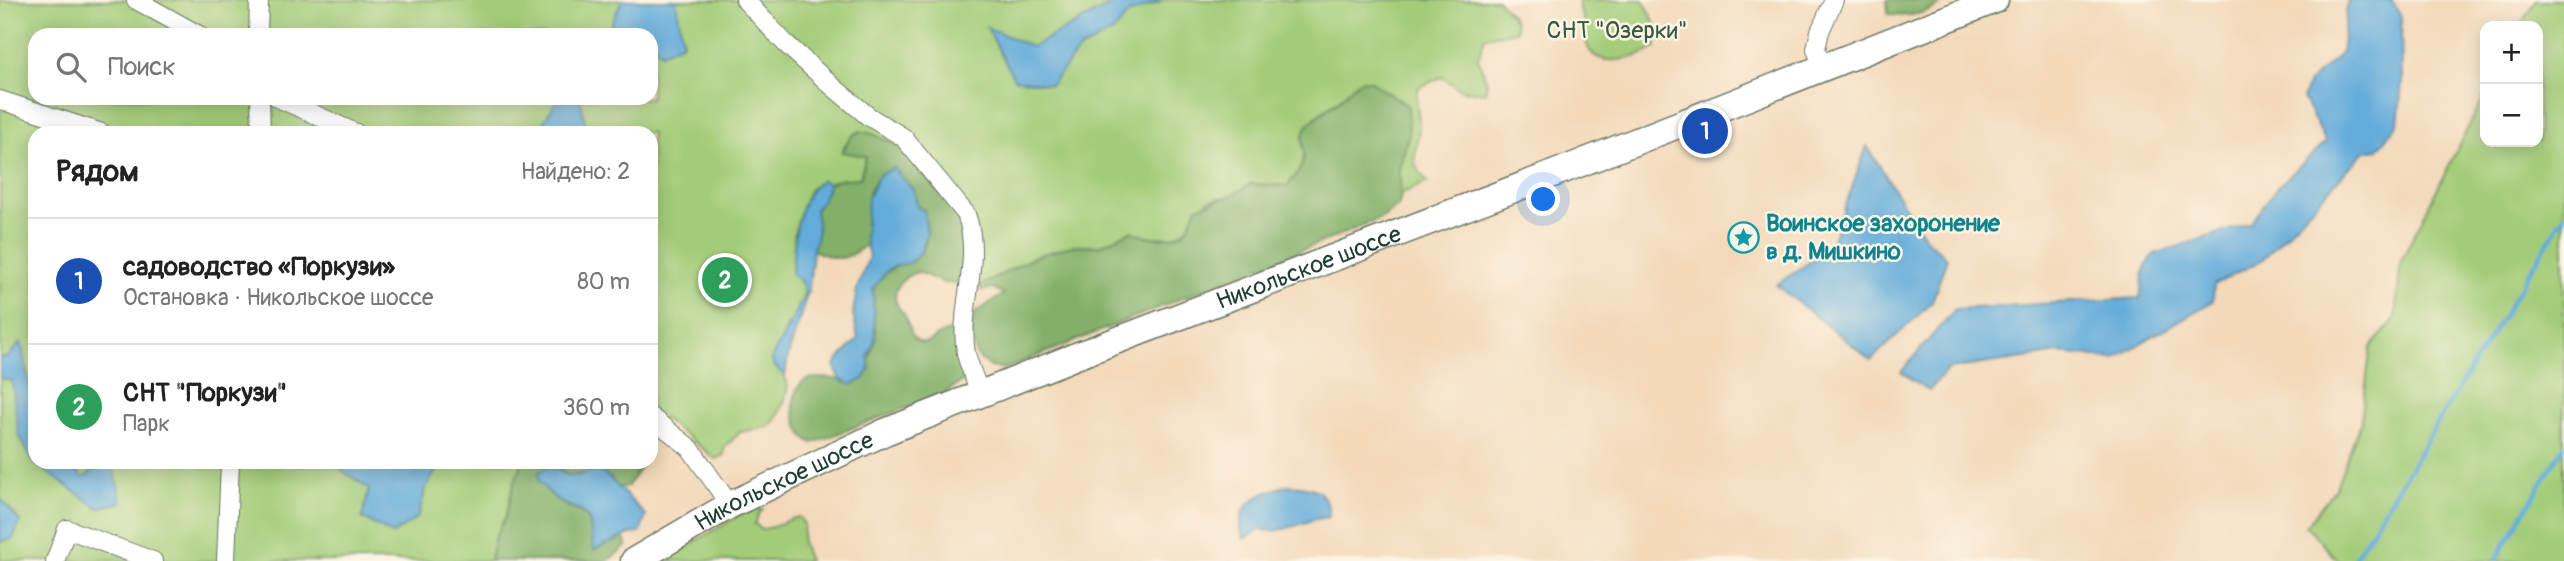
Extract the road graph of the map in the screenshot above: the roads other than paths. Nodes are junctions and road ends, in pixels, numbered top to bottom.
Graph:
1 (136, 0) edge
2 (259, 0) edge
3 (745, 0) edge
4 (1834, 0) edge
5 (1995, 0) edge
6 (186, 28) edge
7 (258, 28) edge
8 (1822, 66) junction
9 (0, 100) edge
10 (260, 105) edge
11 (294, 105) edge
12 (80, 126) edge
13 (261, 126) edge
14 (340, 126) edge
15 (980, 395) junction
16 (658, 423) edge
17 (230, 469) edge
18 (730, 505) junction
19 (55, 561) edge
20 (153, 561) edge
21 (226, 561) edge
22 (634, 561) edge

1 - 6 street
2 - 7 street
3 - 15 street
4 - 8 street
5 - 8 main road, Никольское шоссе
8 - 15 main road, Никольское шоссе
9 - 12 street
10 - 13 street
11 - 14 street
15 - 18 main road, Никольское шоссе
16 - 18 street
17 - 21 street
18 - 22 main road, Никольское шоссе
19 - 20 street

